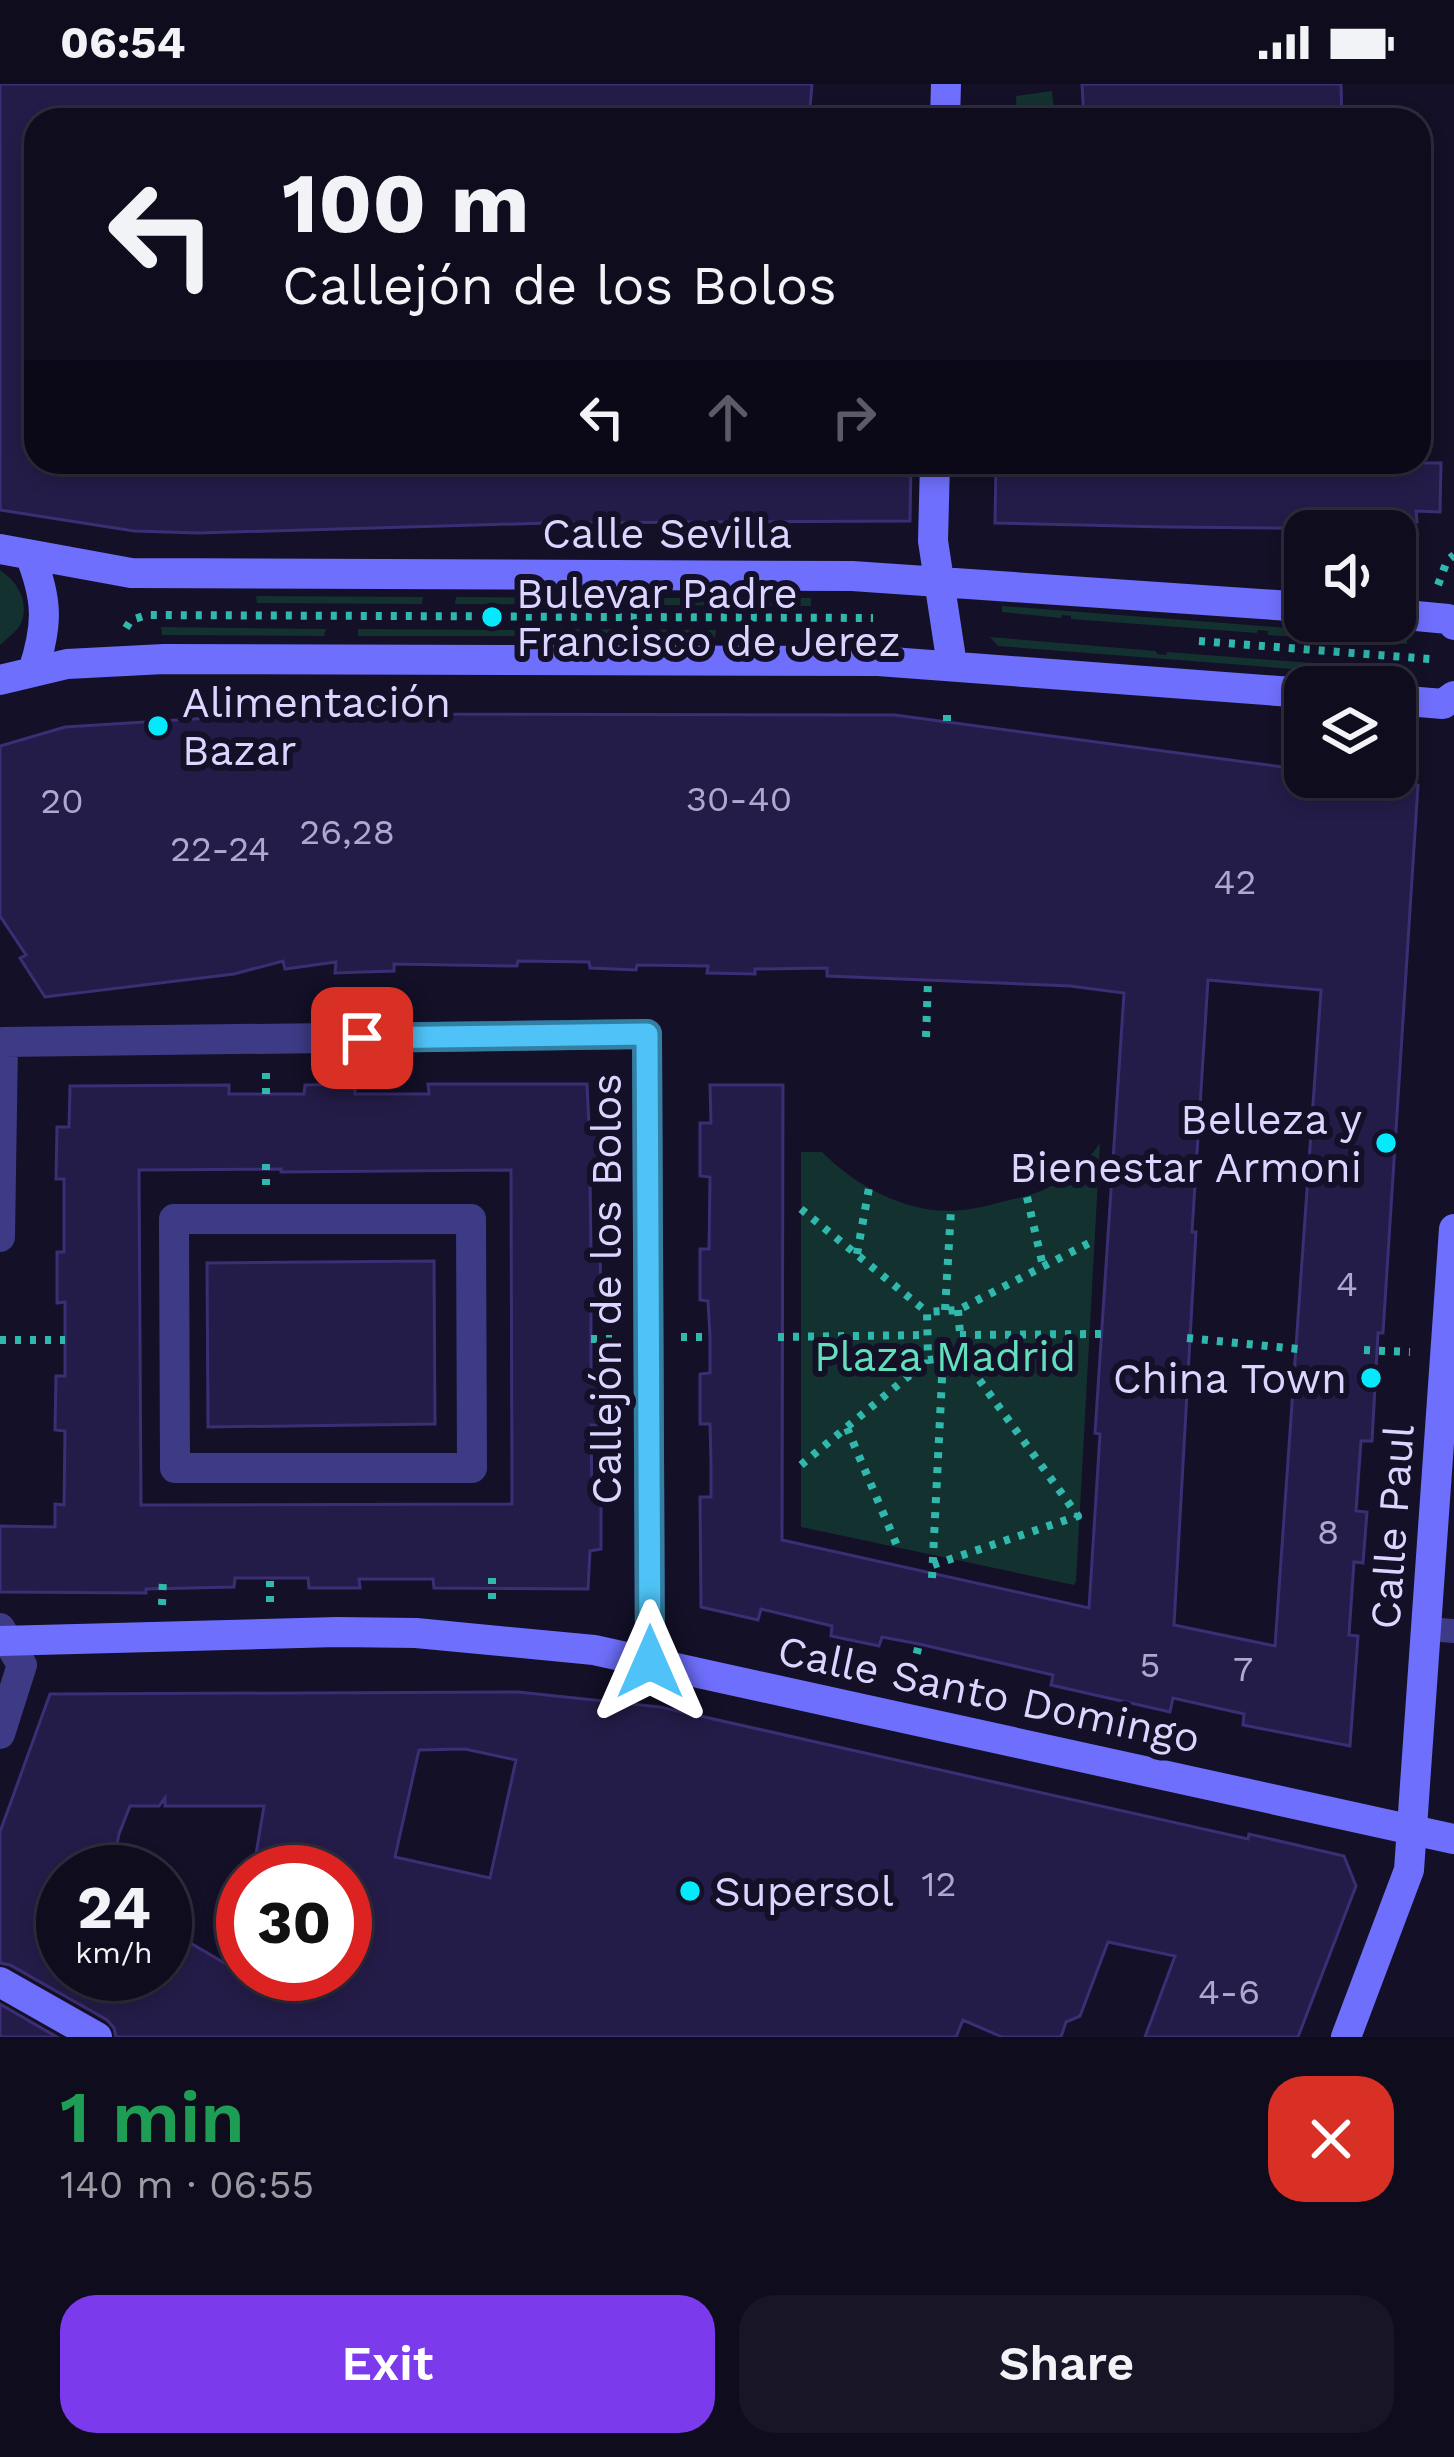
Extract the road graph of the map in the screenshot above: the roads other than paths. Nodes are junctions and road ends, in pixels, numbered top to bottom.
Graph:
1 (935, 474) edge
2 (15, 552) edge
3 (939, 580) junction
4 (1284, 606) edge
5 (1416, 616) edge
6 (1454, 625) edge
7 (952, 665) junction
8 (33, 671) junction
9 (0, 680) edge
10 (1284, 691) edge
11 (1454, 696) edge
12 (1416, 702) edge
13 (471, 1219) joint
14 (1454, 1229) edge
15 (0, 1237) edge
16 (1441, 1630) edge
17 (2, 1636) edge
18 (650, 1662) junction
19 (0, 1734) edge
20 (1414, 1831) junction
21 (1454, 1839) edge
22 (0, 1982) edge
23 (97, 2037) edge
24 (1346, 2037) edge

1 - 3 street
2 - 3 street, Calle Sevilla
2 - 8 street, Calle Sevilla
3 - 4 street, Calle Sevilla
3 - 7 street
5 - 6 street
7 - 8 street
7 - 10 street
8 - 9 street
11 - 12 street
13 - 13 street
14 - 16 street, Calle Paul
15 - 18 street, Callejón de los Bolos
16 - 20 street, Calle Paul
17 - 18 street, Calle Santo Domingo
17 - 19 street
18 - 20 street, Calle Santo Domingo
20 - 21 street, Calle Santo Domingo
20 - 24 street, Calle Paul
22 - 23 street

